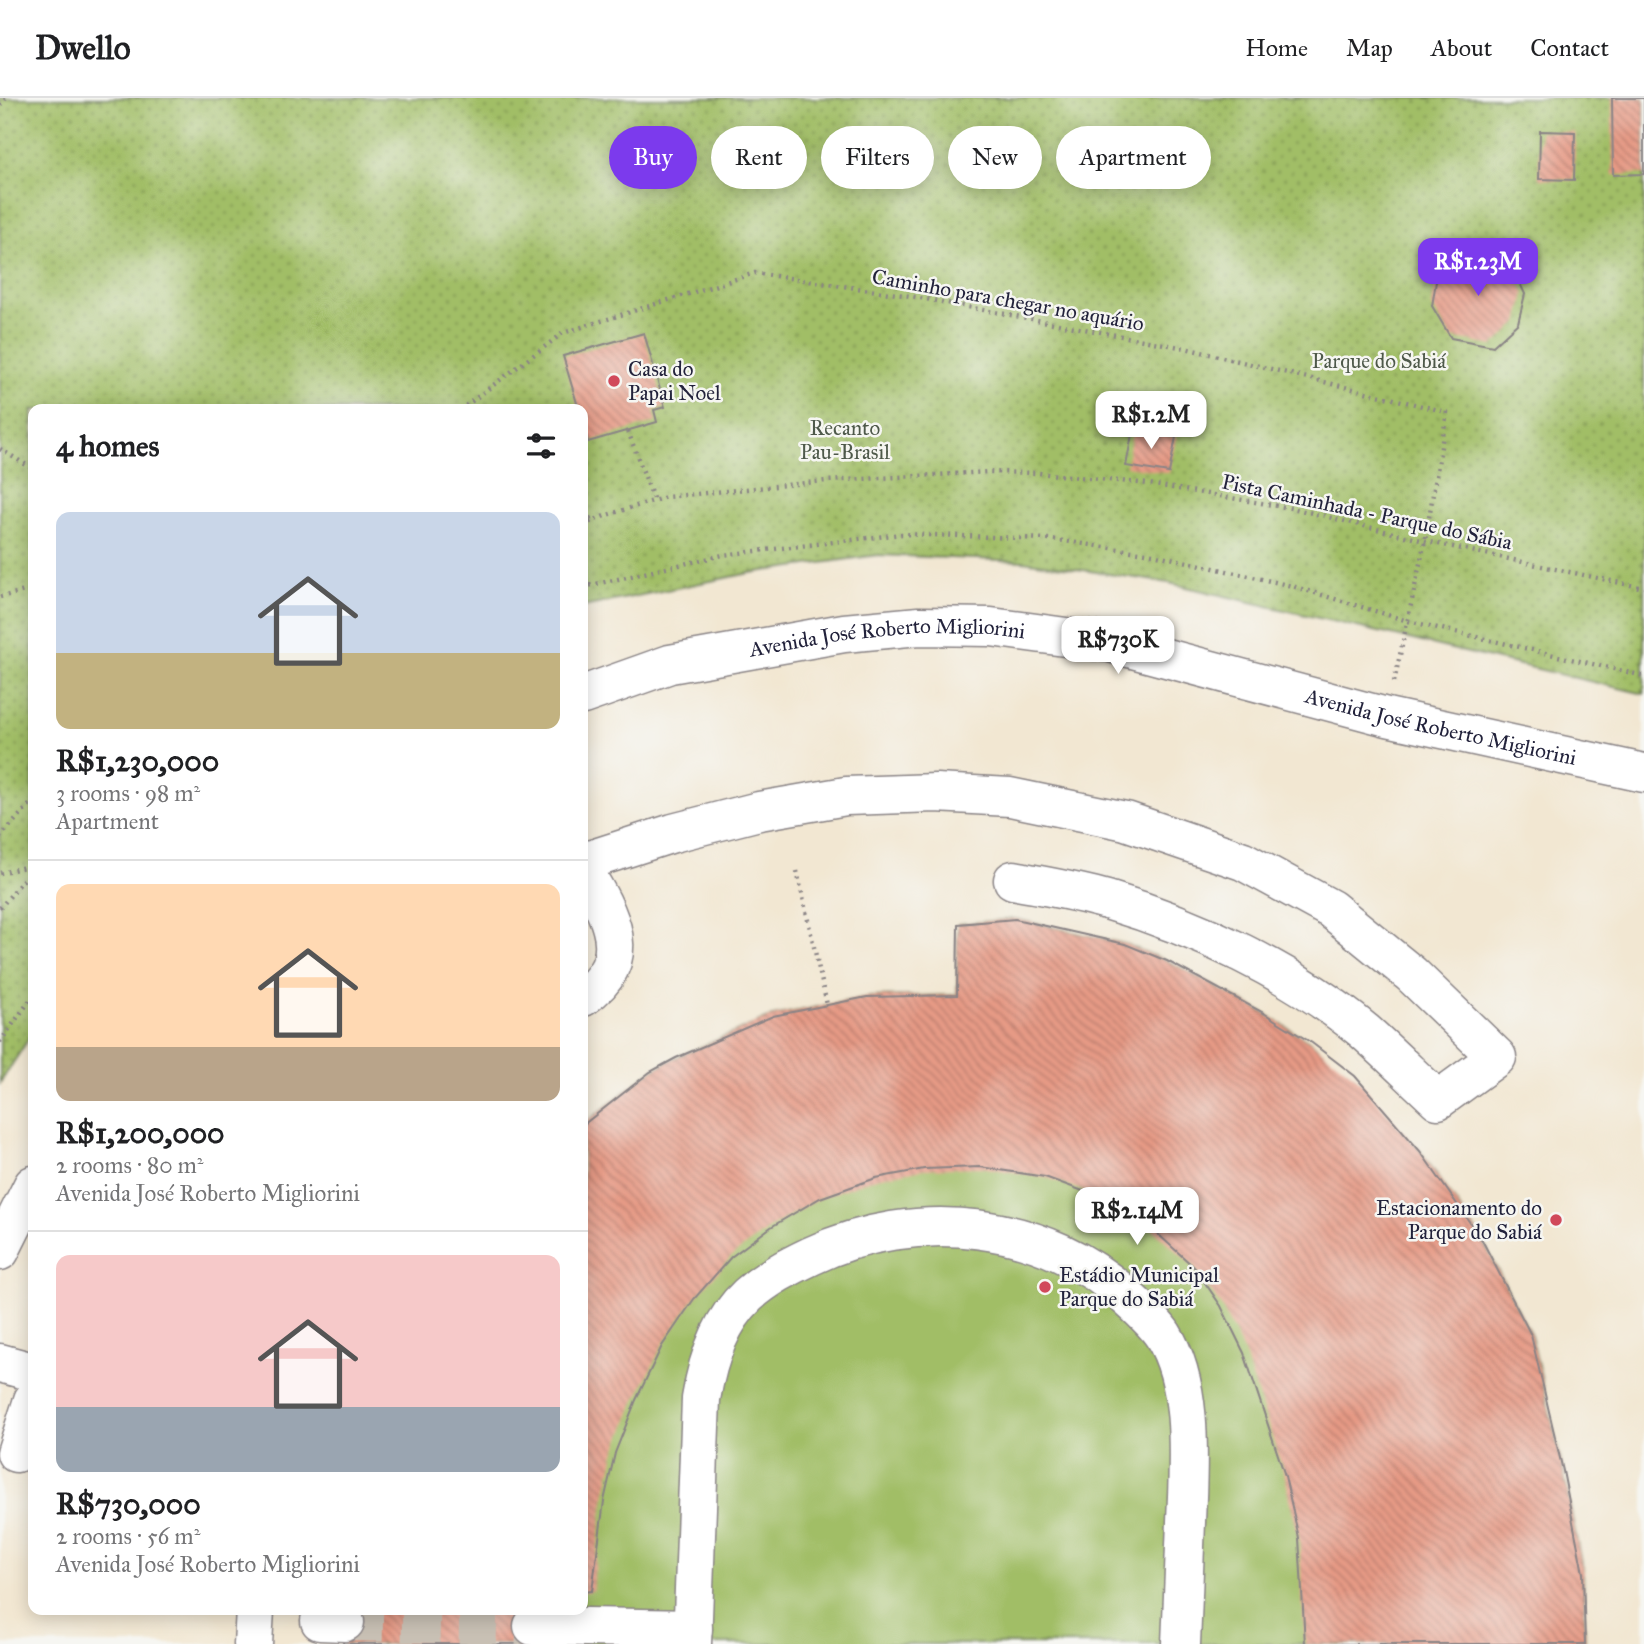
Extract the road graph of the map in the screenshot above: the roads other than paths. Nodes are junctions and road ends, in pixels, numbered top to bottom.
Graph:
1 (588, 693) edge
2 (1644, 773) edge
3 (588, 860) edge
4 (588, 878) edge
5 (1013, 880) dead end
6 (588, 993) edge
7 (28, 1195) edge
8 (0, 1251) edge
9 (0, 1363) edge
10 (28, 1371) edge
11 (28, 1416) edge
12 (16, 1453) edge
13 (255, 1615) edge
14 (533, 1626) tunnel mouth
15 (693, 1636) edge
16 (253, 1644) edge
17 (1181, 1644) edge

1 - 2 street, Avenida José Roberto Migliorini
3 - 5 street
4 - 6 street
7 - 8 street
9 - 10 street
11 - 12 street
13 - 16 street
14 - 15 street
15 - 17 street

